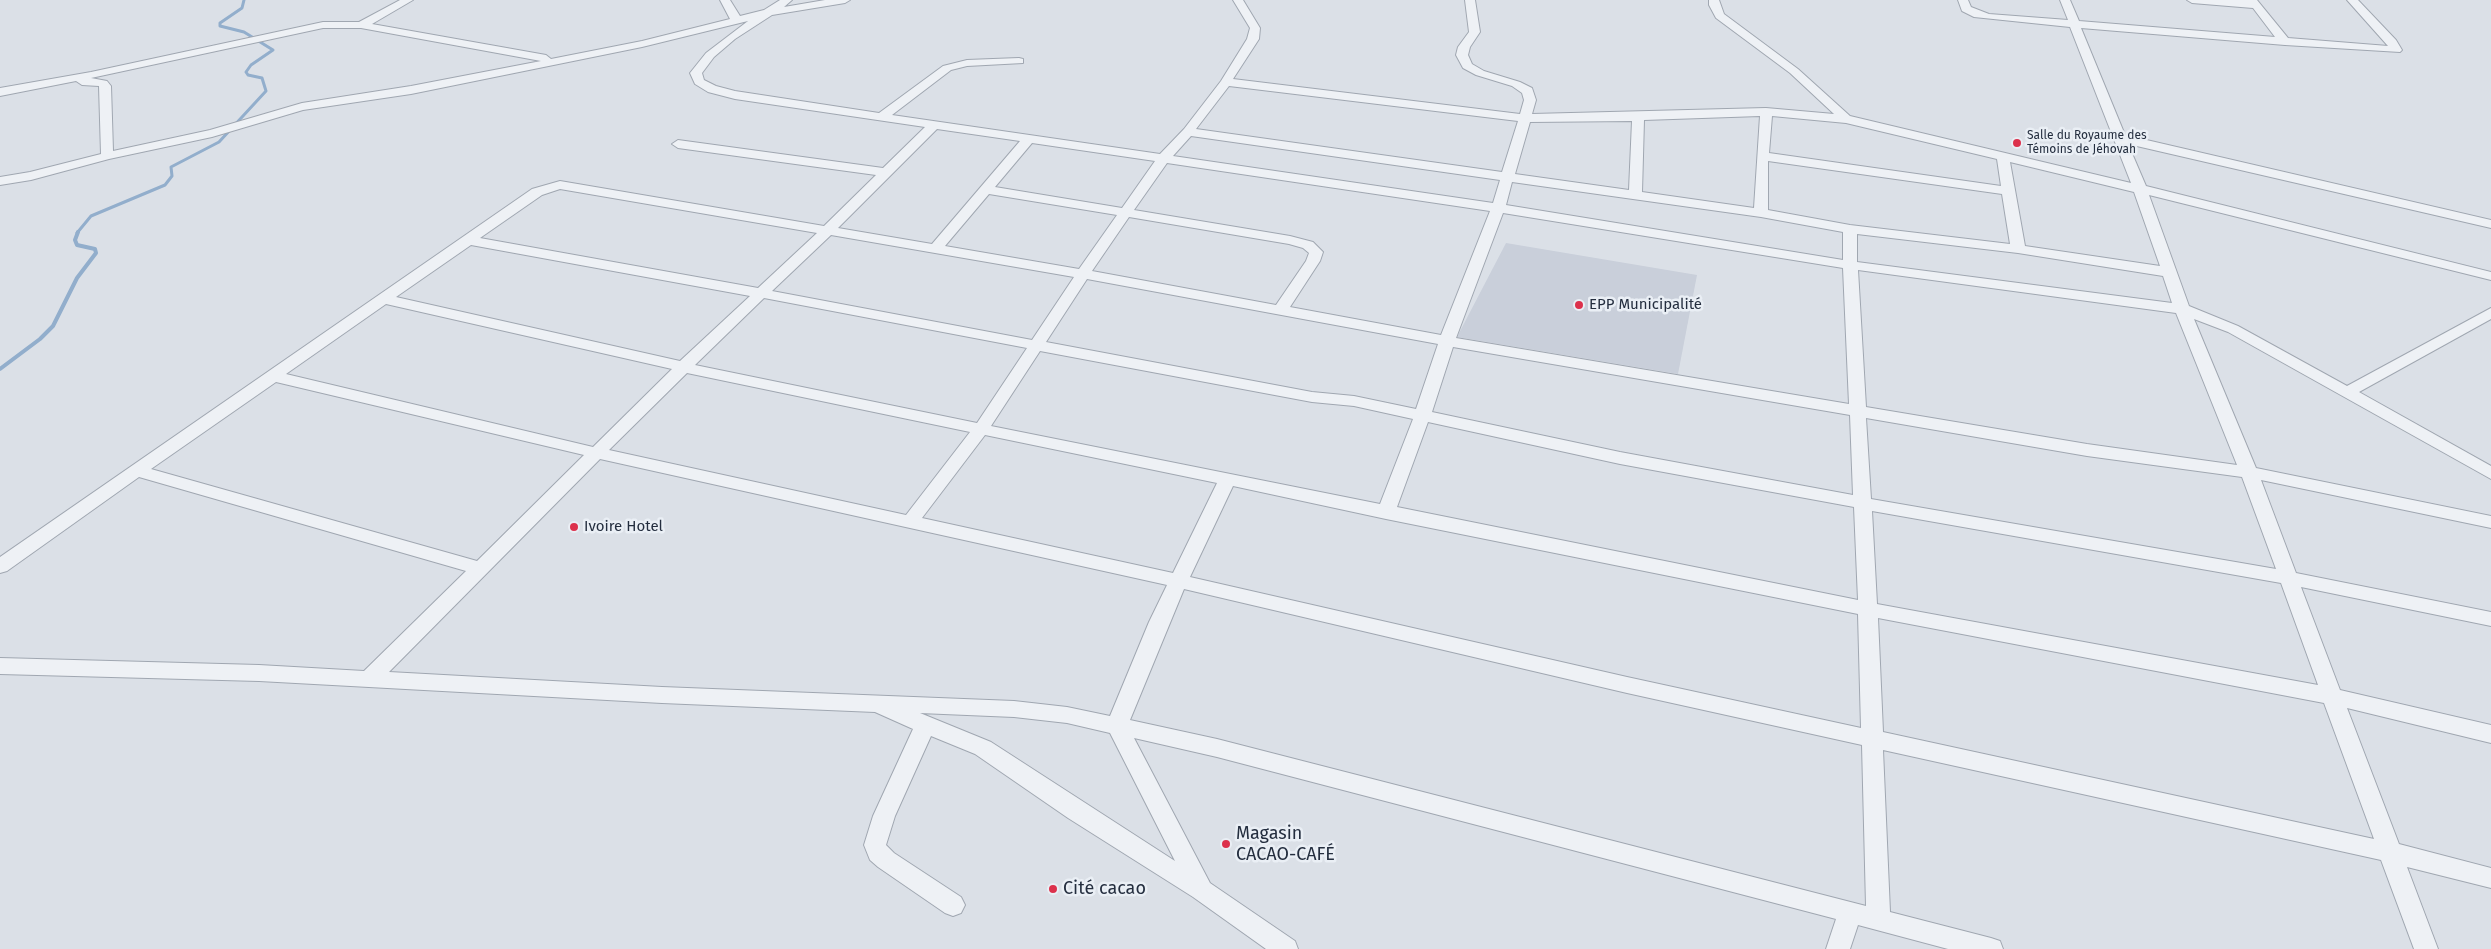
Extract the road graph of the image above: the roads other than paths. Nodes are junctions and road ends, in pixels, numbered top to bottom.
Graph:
1 (408, 0) edge
2 (725, 0) edge
3 (787, 0) edge
4 (845, 0) edge
5 (1238, 0) edge
6 (1470, 0) edge
7 (1714, 0) edge
8 (1963, 0) edge
9 (2065, 0) edge
10 (2192, 0) edge
11 (2352, 0) edge
12 (2254, 2) edge
13 (770, 12) junction
14 (736, 19) junction
15 (361, 25) junction
16 (2075, 25) junction
17 (2284, 42) junction
18 (559, 60) junction
19 (1019, 61) dead end
20 (64, 80) junction
21 (1226, 82) junction
22 (0, 92) edge
23 (1766, 112) junction
24 (883, 116) junction
25 (1526, 118) junction
26 (1638, 118) junction
27 (1846, 119) junction
28 (934, 125) junction
29 (1188, 132) junction
30 (1030, 138) junction
31 (2120, 138) junction
32 (678, 144) dead end
33 (107, 156) junction
34 (1762, 156) junction
35 (2002, 157) junction
36 (1164, 158) junction
37 (887, 173) junction
38 (1508, 177) junction
39 (0, 181) edge
40 (2140, 189) junction
41 (988, 190) junction
42 (2008, 191) junction
43 (1635, 196) junction
44 (1498, 208) junction
45 (1127, 212) junction
46 (1761, 213) junction
47 (2491, 224) edge
48 (1850, 229) junction
49 (828, 230) junction
50 (469, 240) junction
51 (936, 249) junction
52 (2018, 249) junction
53 (1850, 265) junction
54 (2168, 272) junction
55 (1083, 274) junction
56 (2491, 276) edge
57 (760, 292) junction
58 (384, 299) junction
59 (1282, 309) junction
60 (2182, 309) junction
61 (2491, 313) edge
62 (1448, 341) junction
63 (1034, 346) junction
64 (683, 367) junction
65 (272, 376) junction
66 (2347, 392) junction
67 (1857, 410) junction
68 (1422, 417) junction
69 (981, 429) junction
70 (597, 453) junction
71 (137, 471) junction
72 (2249, 472) junction
73 (2491, 473) edge
74 (1227, 480) junction
75 (1862, 503) junction
76 (1386, 513) junction
77 (910, 522) junction
78 (2491, 522) edge
79 (0, 566) edge
80 (482, 569) junction
81 (2288, 578) junction
82 (1179, 581) junction
83 (1868, 609) junction
84 (2491, 619) edge
85 (0, 666) edge
86 (368, 680) junction
87 (2331, 696) junction
88 (872, 703) junction
89 (926, 724) junction
90 (1117, 726) junction
91 (2491, 734) edge
92 (1871, 739) junction
93 (2390, 852) junction
94 (2491, 878) edge
95 (1201, 890) junction
96 (953, 905) dead end
97 (1850, 913) junction
98 (1878, 921) junction
99 (1286, 949) edge
100 (1838, 949) edge
101 (1991, 949) edge
102 (2426, 949) edge

1 - 15 street
2 - 14 street
3 - 13 street
4 - 13 street
5 - 21 street
6 - 25 street
7 - 27 street
8 - 16 street
9 - 16 street
10 - 12 street
11 - 17 street
12 - 17 street
13 - 14 street
13 - 24 street
14 - 18 street
15 - 18 street
15 - 20 street
16 - 17 street
16 - 31 street
18 - 33 street
19 - 24 street
20 - 22 street
20 - 33 street
21 - 25 street
21 - 29 street
23 - 26 street
23 - 27 street
23 - 34 street
24 - 28 street
25 - 26 street
25 - 38 street
26 - 43 street
27 - 35 street
28 - 30 street
28 - 37 street
29 - 36 street
29 - 38 street
30 - 36 street
30 - 41 street
31 - 40 street
31 - 47 street
32 - 37 street
33 - 39 street
34 - 42 street
34 - 46 street
35 - 40 street
35 - 42 street
36 - 44 street
36 - 45 street
37 - 49 street
38 - 43 street
38 - 44 street
40 - 54 street
40 - 56 street
41 - 45 street
41 - 51 street
42 - 52 street
43 - 46 street
44 - 53 street
44 - 62 street
45 - 55 street
45 - 59 street
46 - 48 street
48 - 52 street
48 - 53 street
49 - 50 street
49 - 51 street
49 - 57 street
50 - 57 street
50 - 58 street
51 - 55 street
52 - 54 street
53 - 60 street
53 - 67 street
54 - 60 street
55 - 59 street
55 - 63 street
57 - 63 street
57 - 64 street
58 - 64 street
58 - 65 street
59 - 62 street
60 - 66 street
60 - 72 street
61 - 66 street
62 - 67 street
62 - 68 street
63 - 68 street
63 - 69 street
64 - 69 street
64 - 70 street
65 - 70 street
65 - 71 street
66 - 73 street
67 - 72 street
67 - 75 street
68 - 75 street
68 - 76 street
69 - 74 street
69 - 77 street
70 - 77 street
70 - 80 street
71 - 79 street
71 - 80 street
72 - 78 street
72 - 81 street
74 - 76 street
74 - 82 street
75 - 81 street
75 - 83 street
76 - 83 street
77 - 82 street
80 - 86 street
81 - 84 street
81 - 87 street
82 - 90 street
82 - 92 street
83 - 87 street
83 - 92 street
85 - 86 street
86 - 88 street
87 - 91 street
87 - 93 street
88 - 89 street
88 - 90 street
89 - 95 street
89 - 96 street
90 - 95 street
90 - 97 street
92 - 93 street
92 - 98 street
93 - 94 street
93 - 102 street
95 - 99 street
97 - 98 street
97 - 100 street
98 - 101 street

